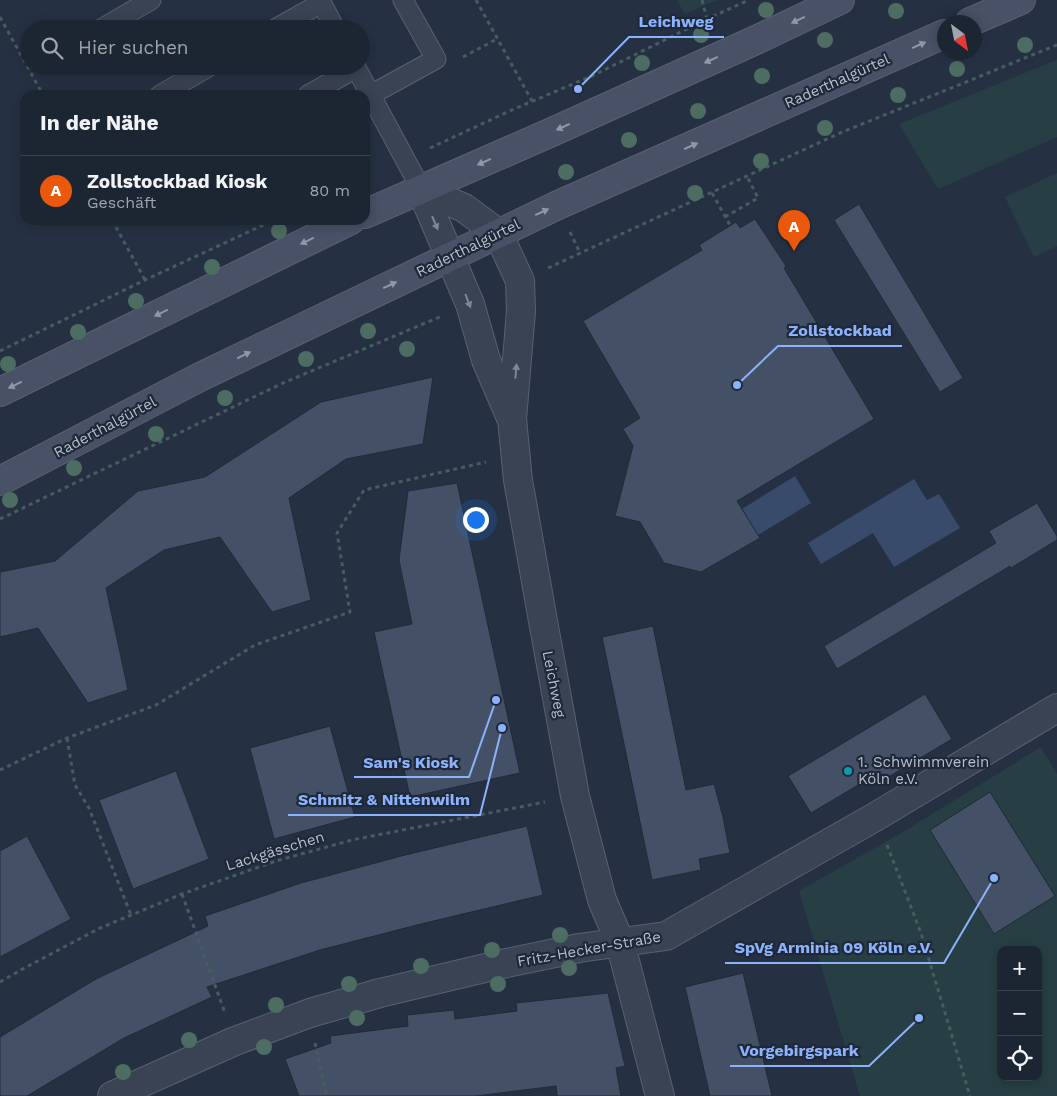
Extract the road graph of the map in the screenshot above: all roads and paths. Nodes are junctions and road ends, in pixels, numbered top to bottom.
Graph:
1 (151, 0) edge
2 (403, 0) edge
3 (476, 0) edge
4 (702, 0) edge
5 (749, 0) edge
6 (840, 0) edge
7 (1021, 0) edge
8 (321, 1) edge
9 (0, 17) edge
10 (982, 17) edge
11 (707, 19) junction
12 (117, 20) edge
13 (290, 20) edge
14 (330, 20) edge
15 (937, 37) edge
16 (497, 38) junction
17 (20, 54) edge
18 (436, 59) junction
19 (31, 75) edge
20 (194, 75) edge
21 (342, 75) edge
22 (359, 75) edge
23 (40, 90) edge
24 (169, 90) edge
25 (317, 90) edge
26 (366, 90) edge
27 (370, 95) edge
28 (370, 99) edge
29 (532, 101) junction
30 (405, 159) junction
31 (746, 176) dead end
32 (421, 189) junction
33 (712, 193) dead end
34 (370, 212) edge
35 (725, 217) junction
36 (115, 225) edge
37 (263, 225) edge
38 (341, 225) edge
39 (730, 225) dead end
40 (498, 233) junction
41 (450, 256) junction
42 (145, 280) junction
43 (0, 351) edge
44 (0, 392) edge
45 (512, 420) junction
46 (516, 455) junction
47 (0, 481) edge
48 (1057, 708) edge
49 (67, 738) junction
50 (0, 770) edge
51 (575, 796) junction
52 (875, 817) junction
53 (182, 894) junction
54 (131, 915) junction
55 (620, 942) junction
56 (0, 982) edge
57 (310, 1013) junction
58 (235, 1041) junction
59 (112, 1096) edge
60 (327, 1096) edge
61 (660, 1096) edge
62 (970, 1096) edge

1 - 12 lane
2 - 18 lane
3 - 16 path
4 - 11 path
5 - 11 path
6 -> 32 main road
7 - 10 main road
8 - 13 lane
8 - 14 lane
9 - 17 path
11 - 29 path
40 -> 15 main road, Raderthalgürtel
16 - 18 path
16 - 29 path
18 - 27 lane
19 - 23 path
20 - 24 lane
21 - 25 lane
22 - 26 lane
28 - 30 lane
29 - 30 path
30 - 32 lane
31 - 35 path
32 - 34 main road
32 - 40 street, Leichweg
32 -> 41 street, Leichweg
33 - 35 path
35 - 39 path
36 - 42 path
37 - 42 path
38 -> 44 main road
40 - 41 main road, Raderthalgürtel
45 -> 40 street, Leichweg
41 -> 45 street, Leichweg
47 -> 41 main road, Raderthalgürtel
42 - 43 path
45 - 46 street, Leichweg
46 - 49 path
46 - 51 street, Leichweg
48 - 52 street, Fritz-Hecker-Straße
49 - 50 path
49 - 54 path
51 - 53 path, Lackgässchen
51 - 55 street, Leichweg
52 - 55 street, Fritz-Hecker-Straße
52 - 62 path
53 - 54 path, Lackgässchen
53 - 58 path
54 - 56 path, Lackgässchen
55 - 57 street, Fritz-Hecker-Straße
55 - 61 street, Leichweg
57 - 58 street, Fritz-Hecker-Straße
57 - 60 path
58 - 59 street, Fritz-Hecker-Straße

